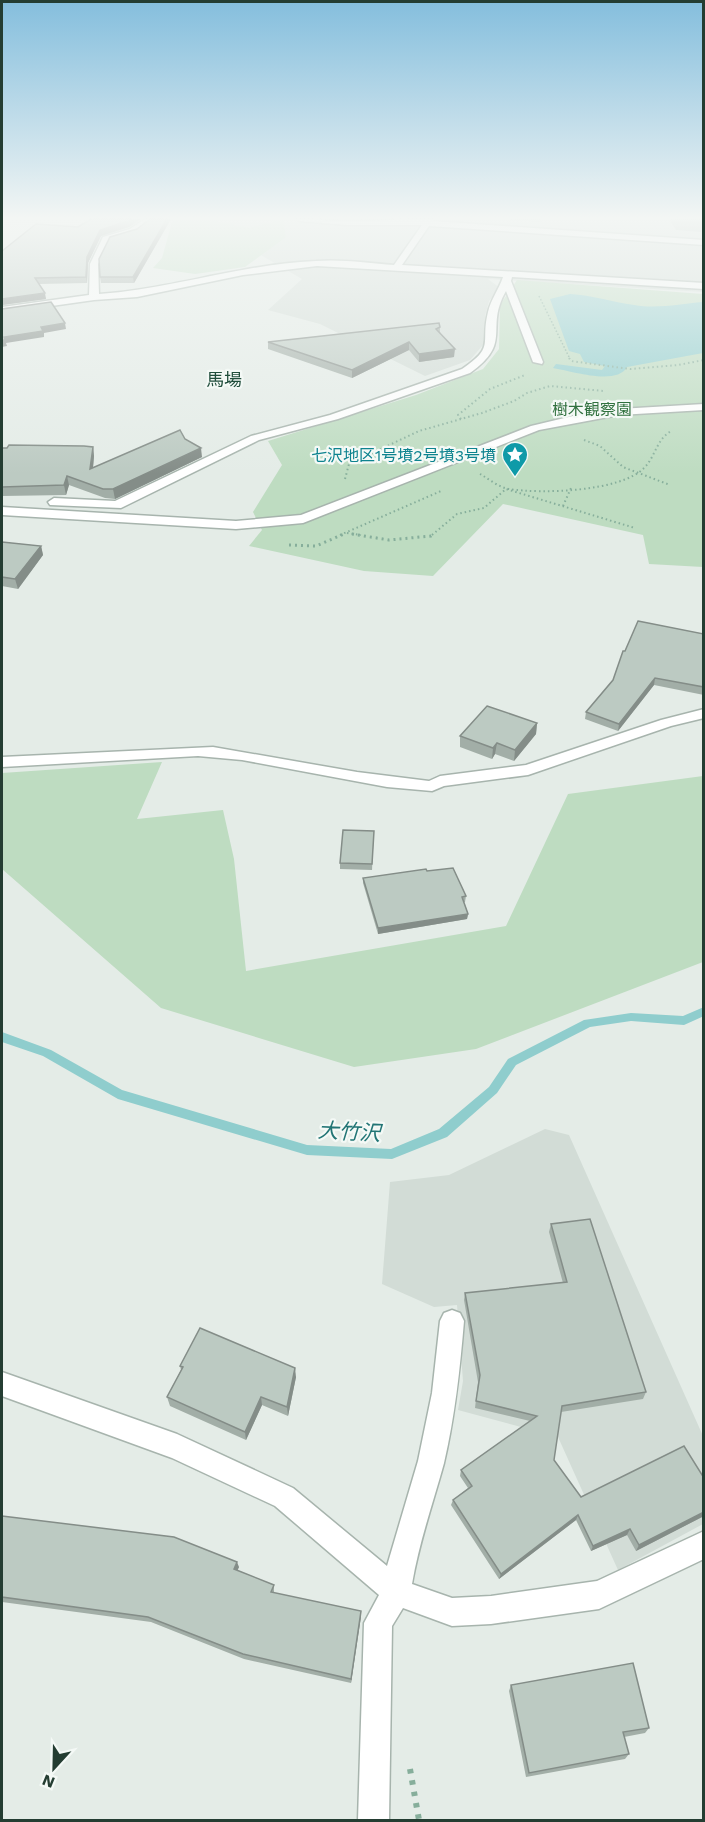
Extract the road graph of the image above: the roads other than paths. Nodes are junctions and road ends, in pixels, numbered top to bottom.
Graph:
1 (44, 304) edge
2 (494, 304) edge
3 (517, 304) edge
4 (2, 310) edge
5 (538, 362) road end
6 (704, 407) edge
7 (2, 501) edge
8 (2, 511) edge
9 (704, 713) edge
10 (2, 762) edge
11 (452, 1321) dead end
12 (2, 1384) edge
13 (704, 1545) edge
14 (397, 1592) junction
15 (373, 1821) edge

1 - 4 street
2 - 7 street
3 - 5 street
6 - 8 street
9 - 10 street
11 - 14 street
12 - 14 street
13 - 14 street
14 - 15 street

